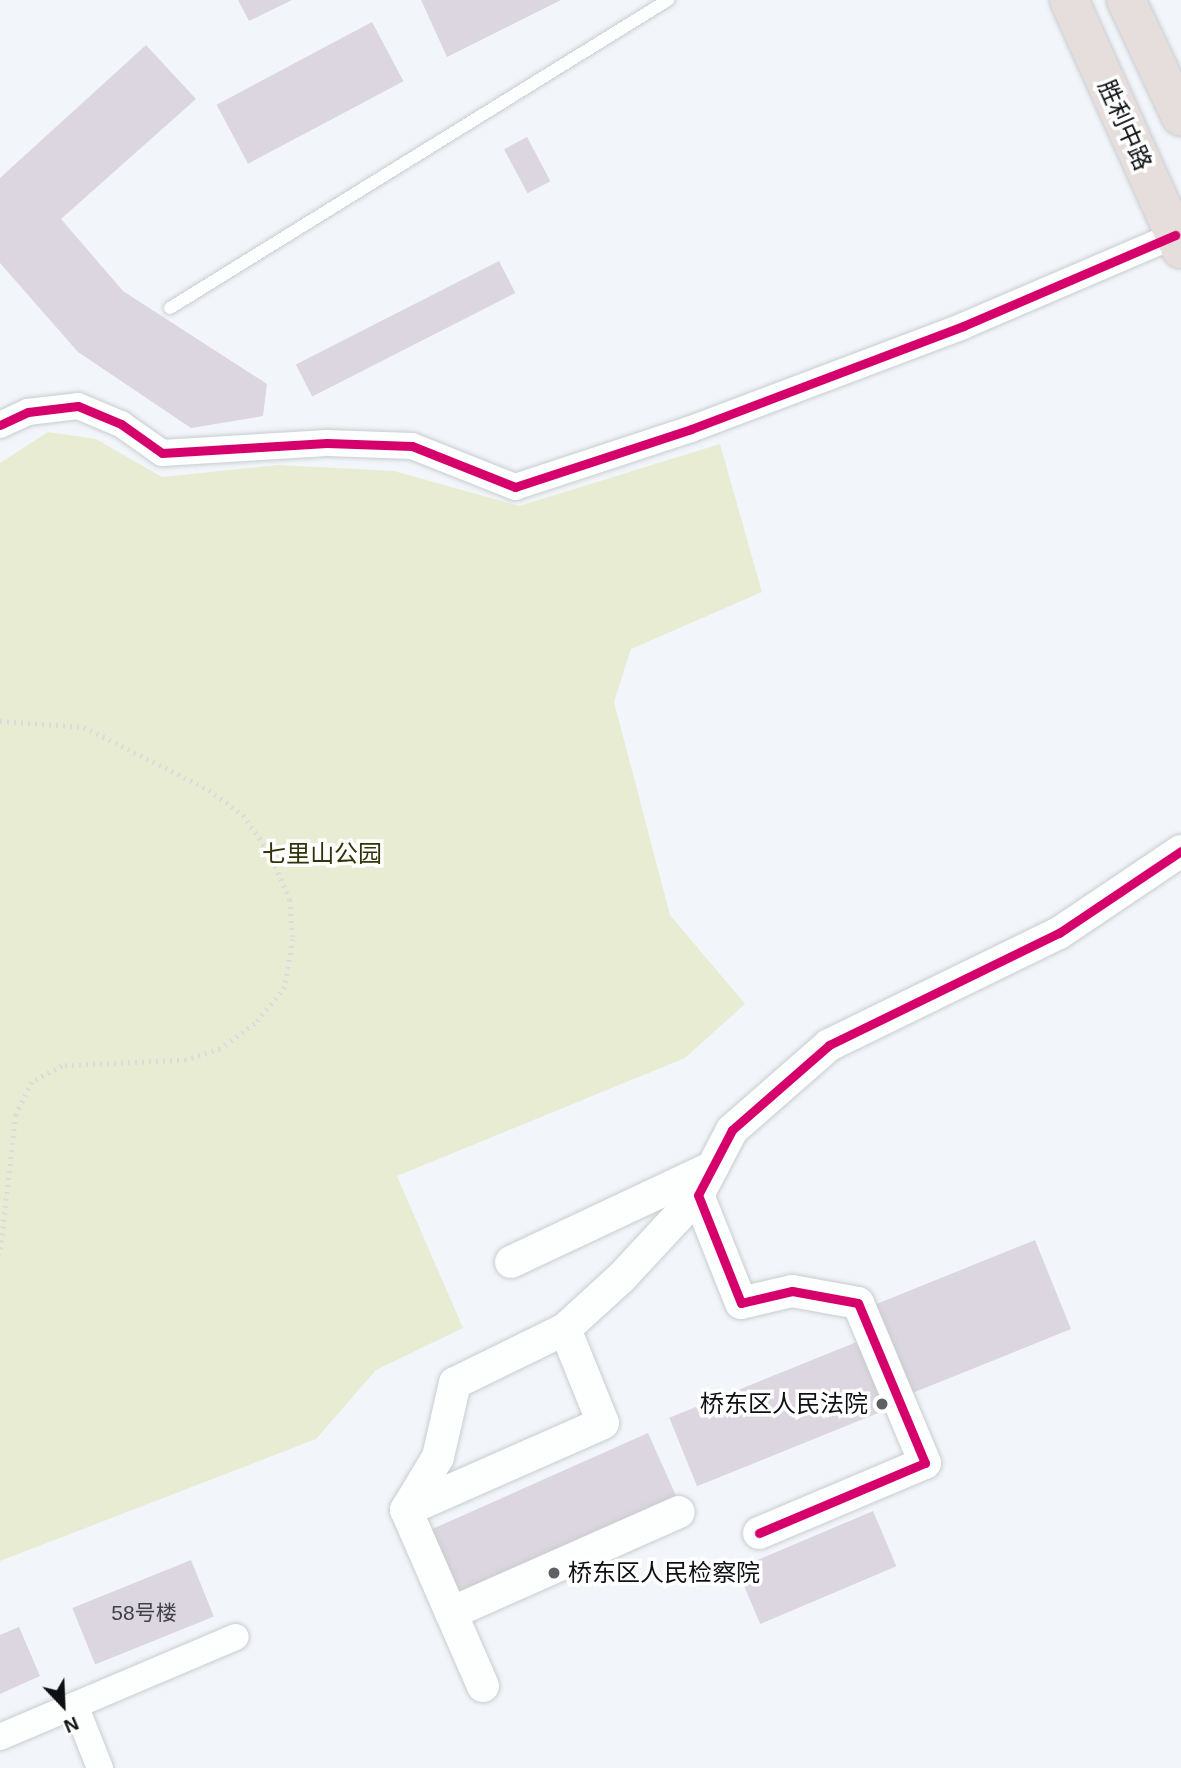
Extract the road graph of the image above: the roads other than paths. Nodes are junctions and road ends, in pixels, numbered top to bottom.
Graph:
1 (668, 0) edge
2 (1069, 0) edge
3 (1126, 0) edge
4 (1181, 117) edge
5 (1178, 242) edge
6 (170, 308) dead end
7 (0, 425) edge
8 (1181, 851) edge
9 (713, 1167) junction
10 (698, 1195) junction
11 (511, 1262) dead end
12 (565, 1329) junction
13 (406, 1510) junction
14 (679, 1513) dead end
15 (759, 1533) dead end
16 (451, 1613) junction
17 (236, 1637) dead end
18 (483, 1686) dead end
19 (75, 1705) junction
20 (0, 1737) edge
21 (100, 1768) edge

1 - 6 lane
2 - 5 highway, 胜利中路
3 - 4 highway
5 - 7 street
8 - 9 street
9 - 10 street
9 - 11 street
10 - 12 street
10 - 15 street
12 - 13 street
12 - 13 street
13 - 16 street
14 - 16 street
16 - 18 street
17 - 19 street
19 - 20 street
19 - 21 street

